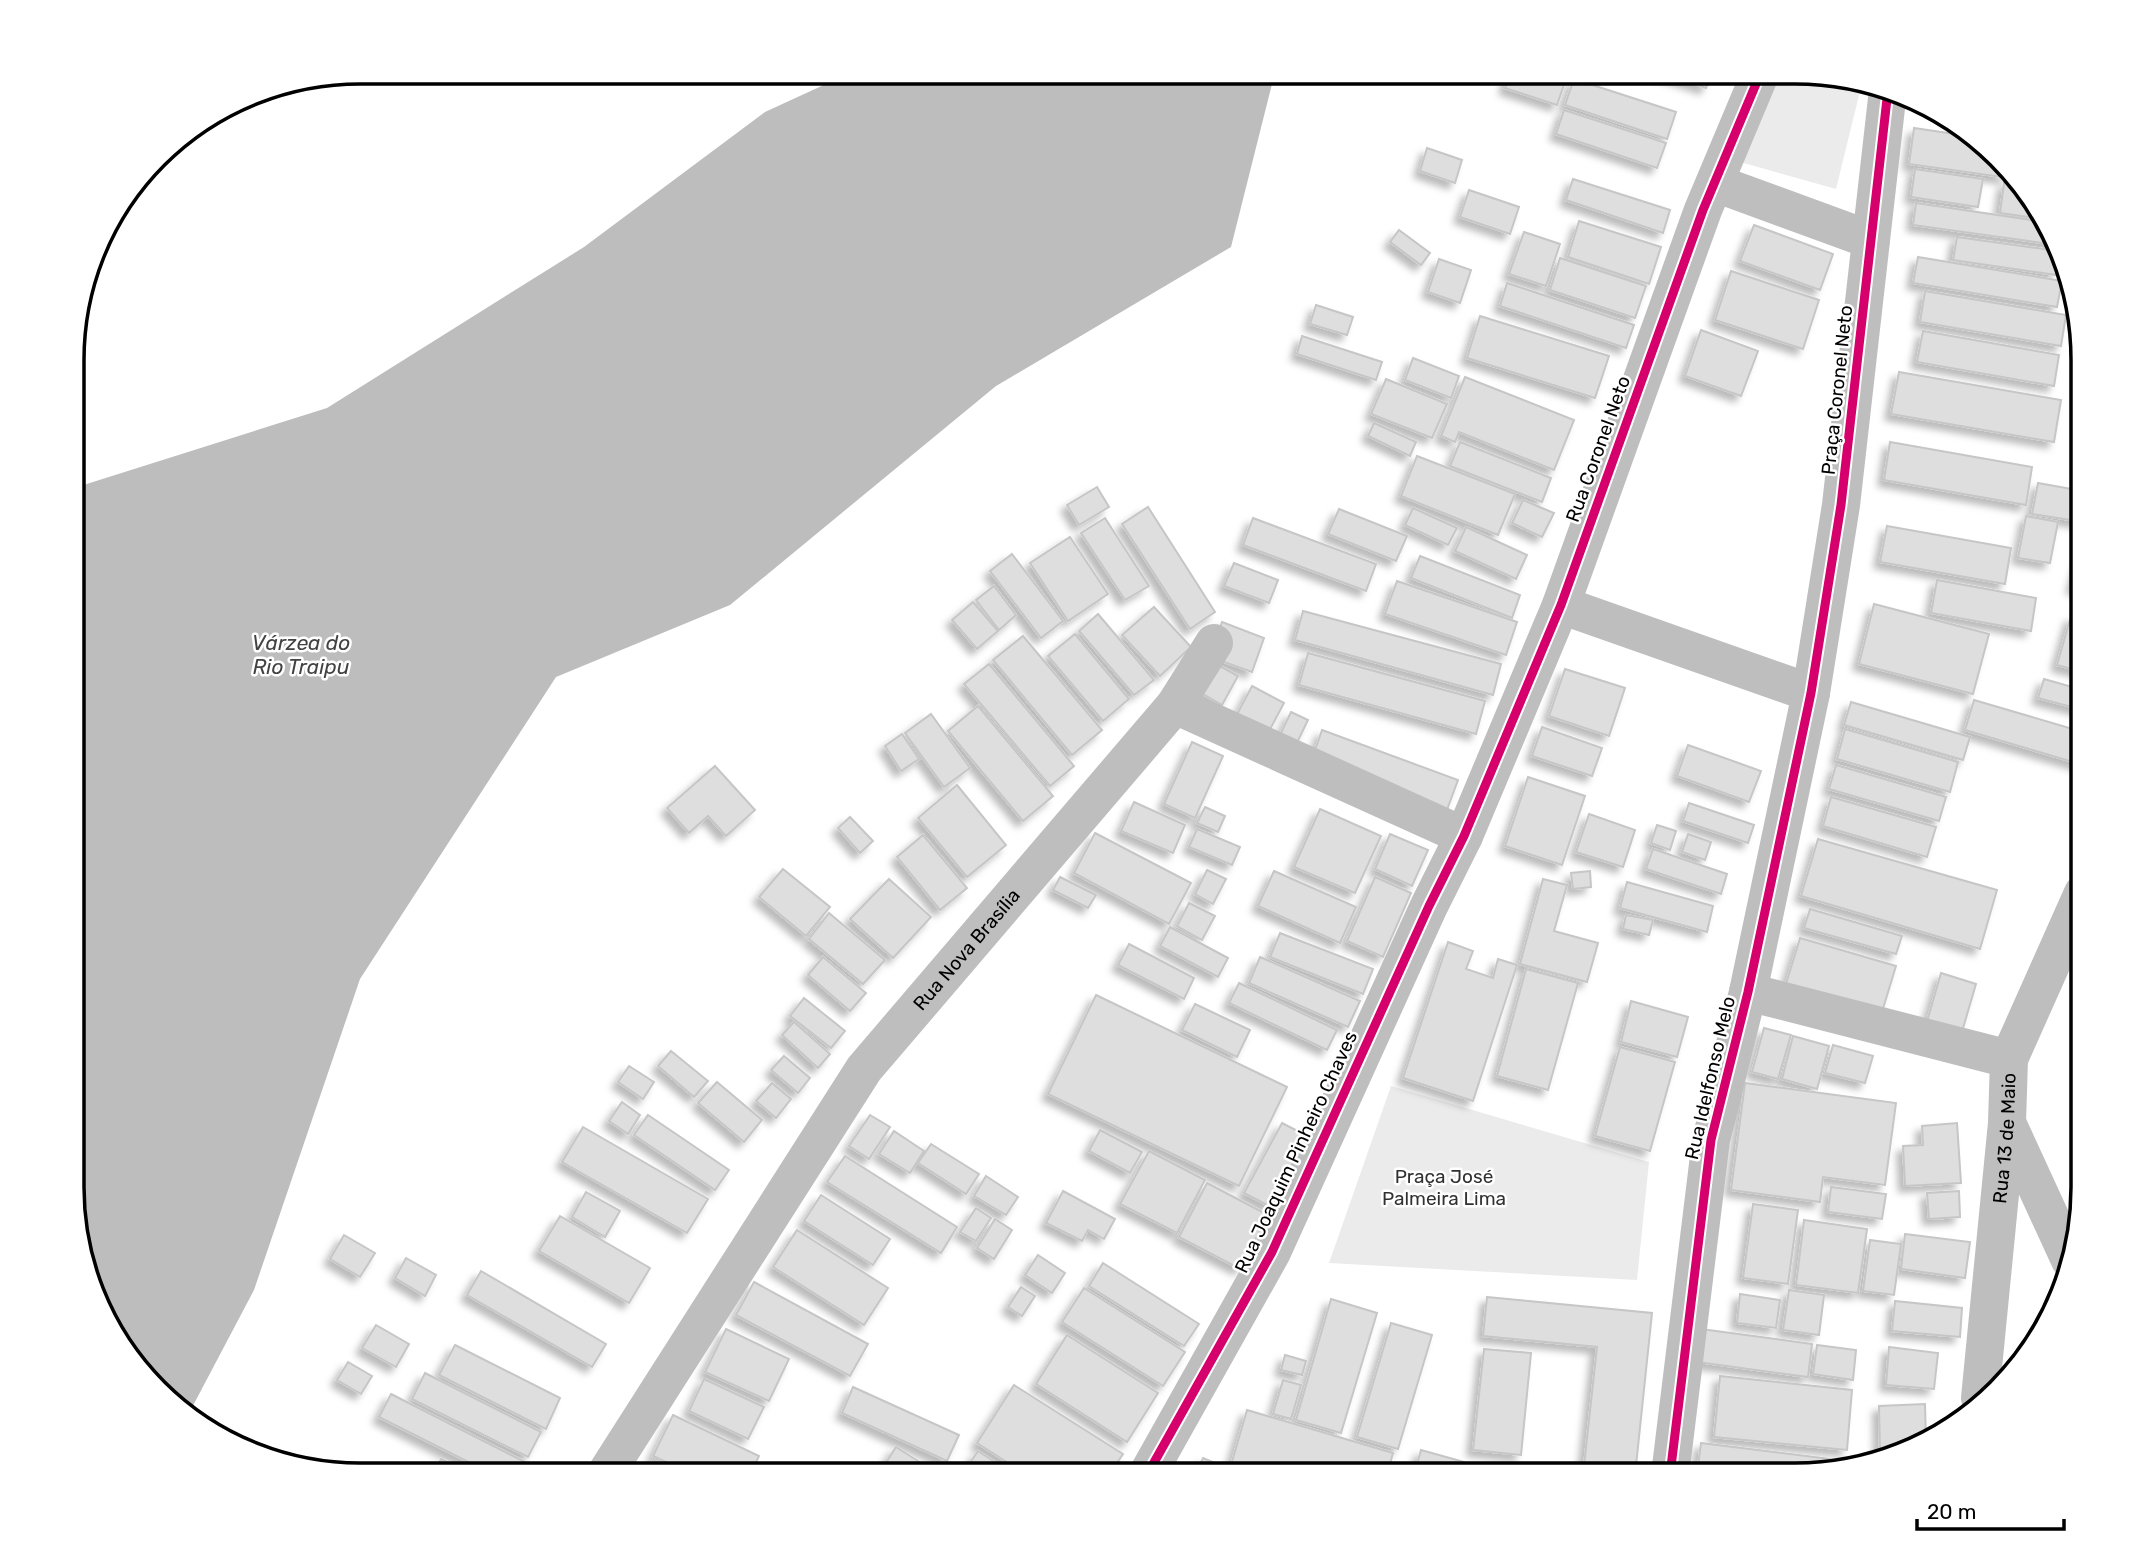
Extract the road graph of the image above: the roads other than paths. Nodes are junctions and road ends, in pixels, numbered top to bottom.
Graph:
1 (1756, 84) edge
2 (1887, 100) edge
3 (1714, 183) junction
4 (1871, 240) junction
5 (1561, 605) junction
6 (1214, 643) dead end
7 (1811, 692) junction
8 (1175, 705) junction
9 (1464, 836) junction
10 (2071, 920) edge
11 (1748, 992) junction
12 (2009, 1059) junction
13 (2007, 1123) junction
14 (2064, 1248) edge
15 (1981, 1391) edge
16 (613, 1463) edge
17 (1154, 1463) edge
18 (1671, 1463) edge

1 - 3 street, Rua Coronel Neto
2 - 4 street, Praça Coronel Neto
3 - 4 street
3 - 5 street, Rua Coronel Neto
4 - 7 street, Praça Coronel Neto
5 - 7 street
5 - 9 street, Rua Coronel Neto
6 - 8 street, Rua Nova Brasília
7 - 11 street, Rua Idelfonso Melo
8 - 9 street
8 - 16 street, Rua Nova Brasília
9 - 17 street, Rua Joaquim Pinheiro Chaves
10 - 12 street, Rua 13 de Maio
11 - 12 street
11 - 18 street, Rua Idelfonso Melo
12 - 13 street, Rua 13 de Maio
13 - 14 street
13 - 15 street, Rua 13 de Maio

